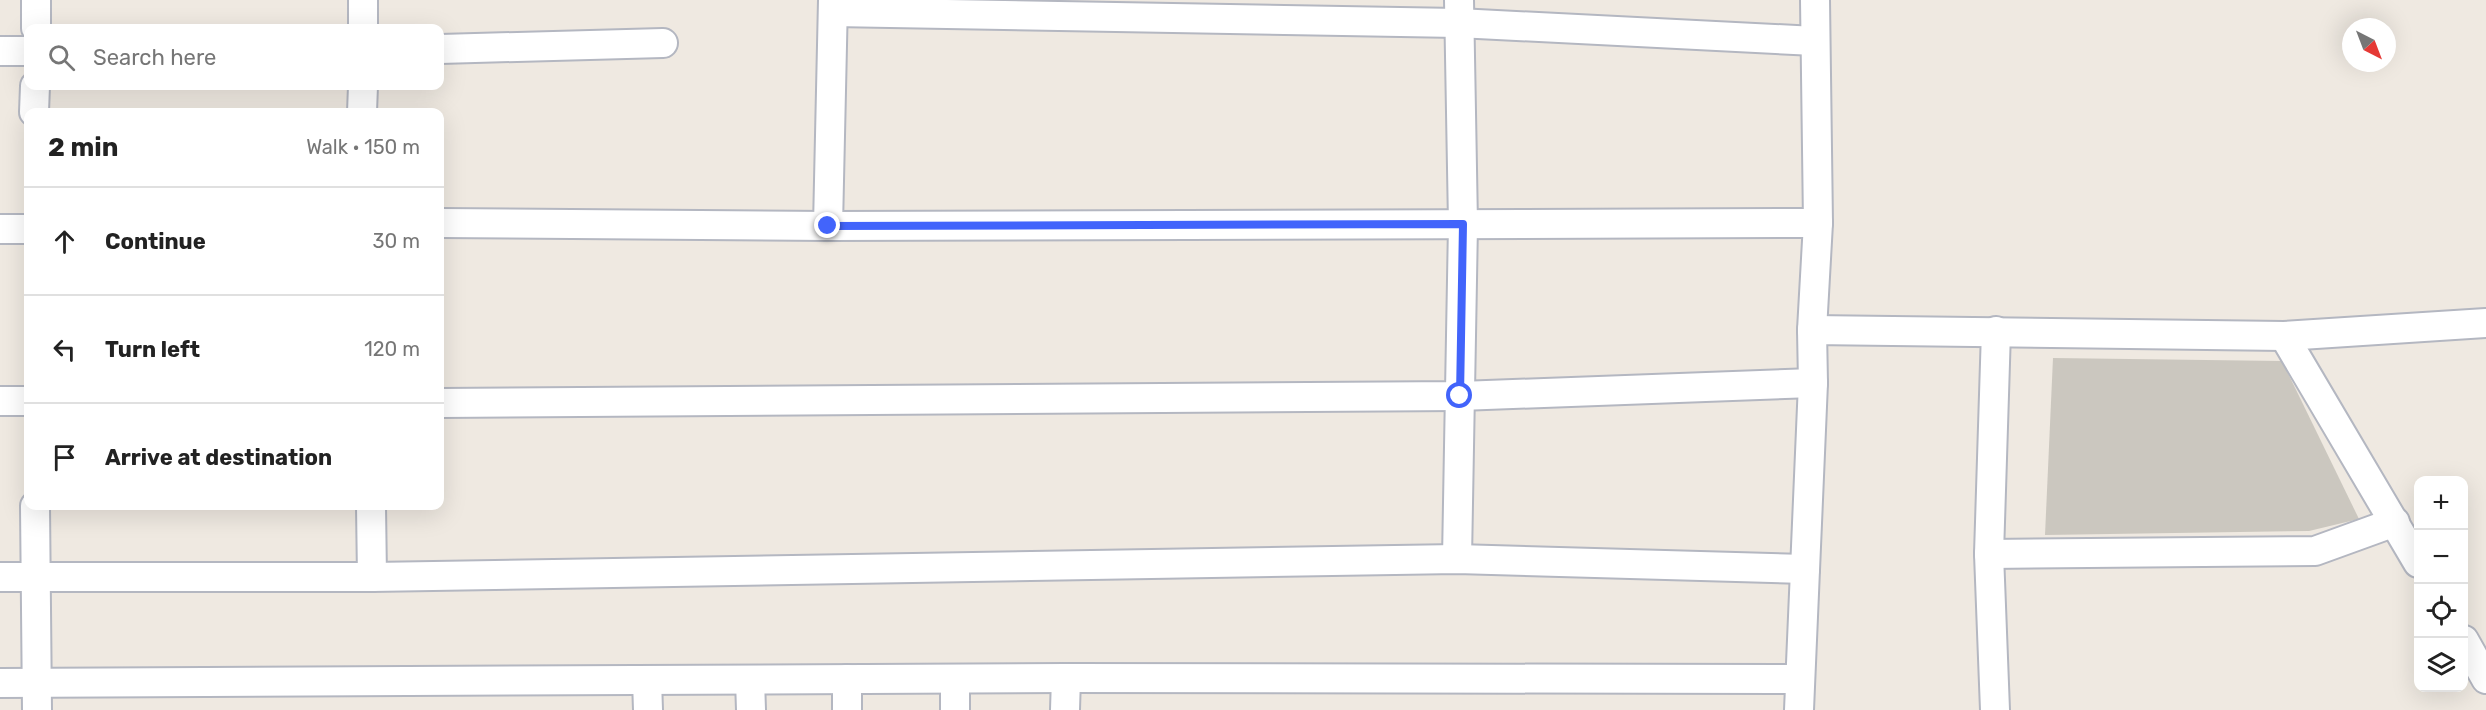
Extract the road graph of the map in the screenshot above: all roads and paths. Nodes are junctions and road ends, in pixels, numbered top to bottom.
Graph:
1 (36, 0) edge
2 (363, 0) edge
3 (1815, 0) edge
4 (833, 6) edge
5 (1459, 12) edge
6 (36, 24) edge
7 (363, 24) edge
8 (1815, 41) junction
9 (663, 44) dead end
10 (444, 49) edge
11 (0, 51) edge
12 (24, 51) edge
13 (35, 90) edge
14 (363, 90) edge
15 (34, 108) edge
16 (362, 108) edge
17 (1818, 223) junction
18 (444, 224) edge
19 (1463, 224) junction
20 (828, 226) junction
21 (0, 228) edge
22 (24, 229) edge
23 (2486, 323) edge
24 (1812, 330) junction
25 (1996, 332) junction
26 (2284, 336) junction
27 (1813, 383) junction
28 (1460, 396) junction
29 (0, 401) edge
30 (24, 401) edge
31 (444, 403) edge
32 (35, 510) edge
33 (371, 510) edge
34 (2395, 522) junction
35 (1989, 554) junction
36 (2414, 556) edge
37 (1457, 559) junction
38 (1805, 569) junction
39 (0, 577) edge
40 (37, 577) junction
41 (372, 577) junction
42 (2468, 648) edge
43 (1066, 678) junction
44 (847, 679) junction
45 (955, 679) junction
46 (1799, 679) junction
47 (2486, 679) edge
48 (647, 680) junction
49 (750, 680) junction
50 (0, 683) edge
51 (36, 697) edge
52 (648, 710) edge
53 (751, 710) edge
54 (847, 710) edge
55 (955, 710) edge
56 (1065, 710) edge
57 (1800, 710) edge
58 (1995, 710) edge

1 - 6 street
2 - 7 street
3 - 8 street
4 - 5 street
4 - 20 street
5 - 8 street
5 - 19 street
8 - 17 street
9 - 10 street
11 - 12 street
13 - 15 street
14 - 16 street
17 - 19 street
17 - 24 street
18 - 20 street
19 - 20 street
19 - 28 street
21 - 22 street
23 - 26 street
24 - 25 street
24 - 27 street
25 - 26 street
25 - 35 street
26 - 34 street
27 - 28 street
27 - 38 street
28 - 31 street
28 - 37 street
29 - 30 street
32 - 40 street
33 - 41 street
34 - 35 street
34 - 36 street
35 - 58 street
37 - 38 street
37 - 41 street
38 - 46 street
39 - 40 street
40 - 41 street
40 - 51 street
42 - 47 street
43 - 45 street
43 - 46 street
43 - 56 street
44 - 45 street
44 - 49 street
44 - 54 street
45 - 55 street
46 - 57 street
48 - 49 street
48 - 51 street
48 - 52 street
49 - 53 street
50 - 51 street

